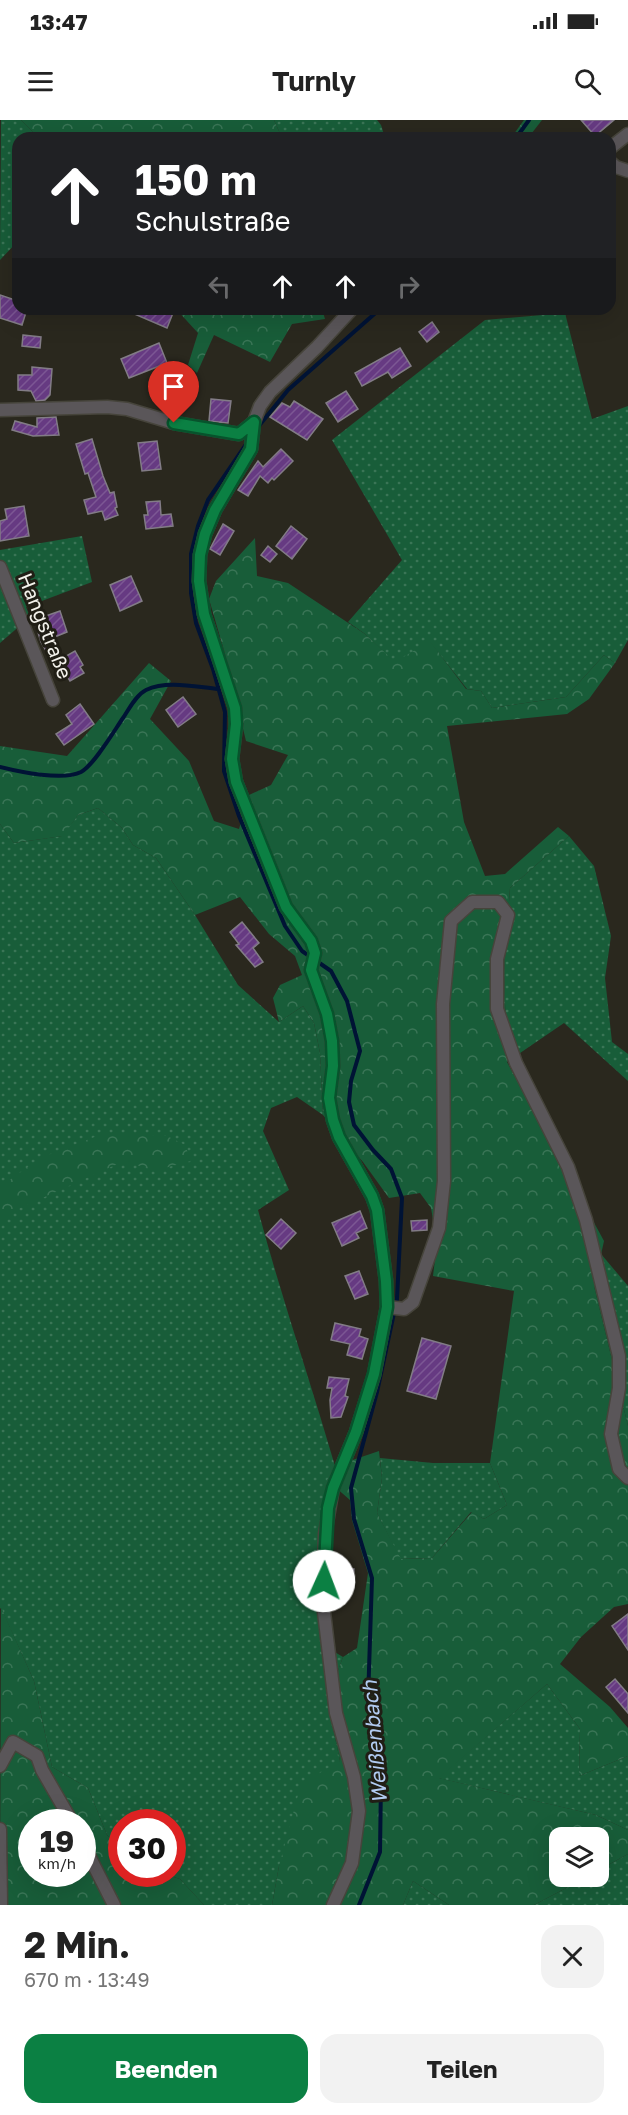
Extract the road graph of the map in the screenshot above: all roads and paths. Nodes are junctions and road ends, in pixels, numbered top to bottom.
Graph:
1 (628, 134) edge
2 (616, 143) edge
3 (346, 315) edge
4 (0, 410) edge
5 (253, 430) junction
6 (0, 567) edge
7 (53, 700) dead end
8 (388, 1307) junction
9 (628, 1478) edge
10 (0, 1766) edge
11 (64, 1809) edge
12 (0, 1829) edge
13 (96, 1870) edge
14 (1, 1905) edge
15 (114, 1905) edge
16 (333, 1905) edge

1 - 2 street
3 - 5 street
4 - 5 street
5 - 8 street
6 - 7 street, Hangstraße
8 - 9 street
8 - 16 street
10 - 11 street
12 - 14 street
13 - 15 street

